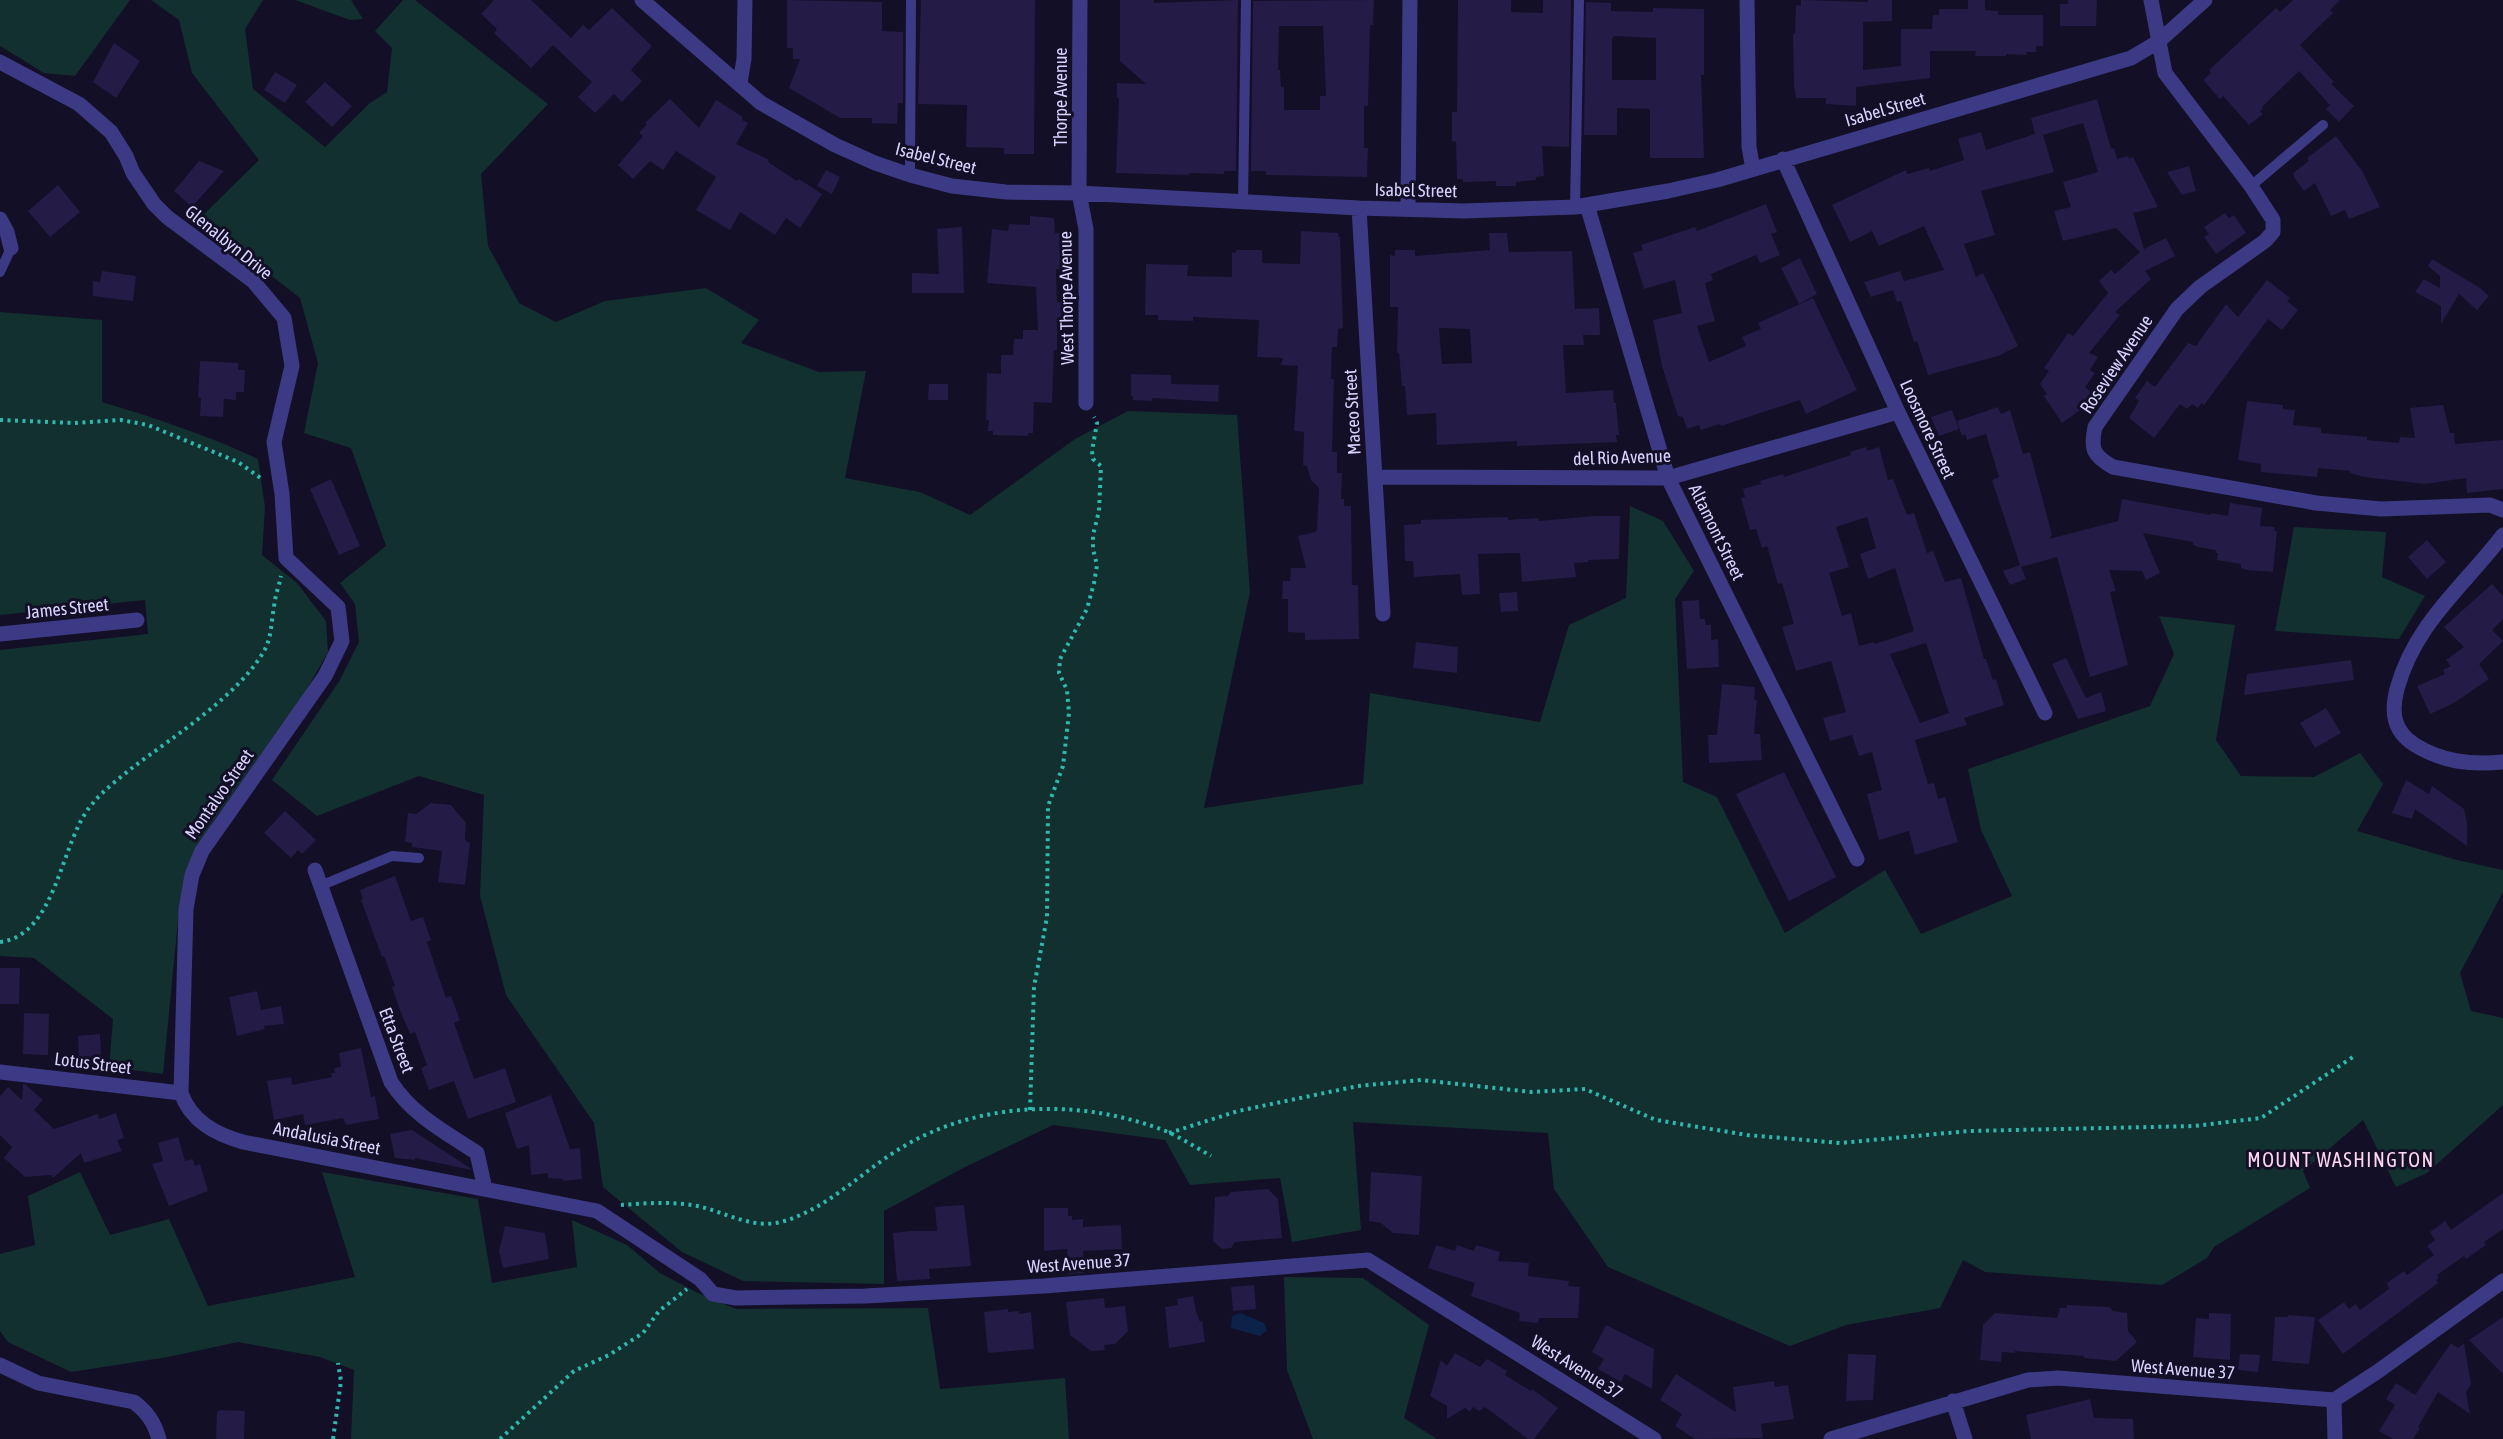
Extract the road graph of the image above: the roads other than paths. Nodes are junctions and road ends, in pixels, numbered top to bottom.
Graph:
1 (642, 0) edge
2 (745, 0) edge
3 (911, 0) edge
4 (1080, 0) edge
5 (1246, 0) edge
6 (1410, 0) edge
7 (1579, 0) edge
8 (1748, 0) edge
9 (2151, 0) edge
10 (2205, 0) edge
11 (2158, 42) junction
12 (0, 62) edge
13 (740, 83) junction
14 (2323, 125) dead end
15 (1783, 159) junction
16 (1753, 169) junction
17 (910, 175) junction
18 (2252, 186) junction
19 (1079, 194) junction
20 (1243, 202) junction
21 (1581, 206) junction
22 (1359, 208) junction
23 (1408, 209) junction
24 (0, 219) edge
25 (11, 248) joint
26 (0, 272) edge
27 (1086, 403) road end
28 (1898, 412) junction
29 (1375, 477) junction
30 (1668, 478) junction
31 (2503, 510) edge
32 (2503, 535) edge
33 (286, 558) joint
34 (1383, 614) dead end
35 (138, 620) dead end
36 (0, 634) edge
37 (2045, 712) dead end
38 (2503, 762) edge
39 (420, 858) dead end
40 (1857, 859) dead end
41 (315, 870) dead end
42 (320, 886) junction
43 (0, 1072) edge
44 (181, 1093) junction
45 (485, 1189) junction
46 (2503, 1281) edge
47 (0, 1365) edge
48 (2334, 1400) junction
49 (1953, 1401) junction
50 (159, 1439) edge
51 (1654, 1439) edge
52 (1831, 1439) edge
53 (1965, 1439) edge
54 (2335, 1439) edge

1 - 13 street, Isabel Street
2 - 13 street
3 - 17 lane
4 - 19 street, Thorpe Avenue
5 - 20 lane
6 - 23 street
7 - 21 lane
8 - 16 street
9 - 11 street, Roseview Avenue
10 - 11 street, Isabel Street
11 - 15 street, Isabel Street
11 - 18 street, Roseview Avenue
12 - 33 street, Glenalbyn Drive
13 - 17 street, Isabel Street
14 - 18 lane
15 - 16 street, Isabel Street
15 - 28 street, Loosmore Street
16 - 21 street, Isabel Street
17 - 19 street, Isabel Street
18 - 31 street, Roseview Avenue
19 - 20 street, Isabel Street
19 - 27 street, West Thorpe Avenue
20 - 22 street, Isabel Street
21 - 23 street, Isabel Street
21 - 30 street, Altamont Street
22 - 23 street, Isabel Street
22 - 29 street, Maceo Street
24 - 25 street
25 - 26 lane
28 - 30 street, del Rio Avenue
28 - 37 street, Loosmore Street
29 - 30 street, del Rio Avenue
29 - 34 street, Maceo Street
30 - 40 street, Altamont Street
32 - 38 street
33 - 44 street, Montalvo Street
35 - 36 street, James Street
39 - 42 lane
41 - 42 street, Etta Street
42 - 45 street, Etta Street
43 - 44 street, Lotus Street
44 - 45 street, Andalusia Street
45 - 51 street, West Avenue 37
46 - 48 street
47 - 50 street
48 - 49 street, West Avenue 37
48 - 54 street
49 - 52 street, West Avenue 37
49 - 53 street

